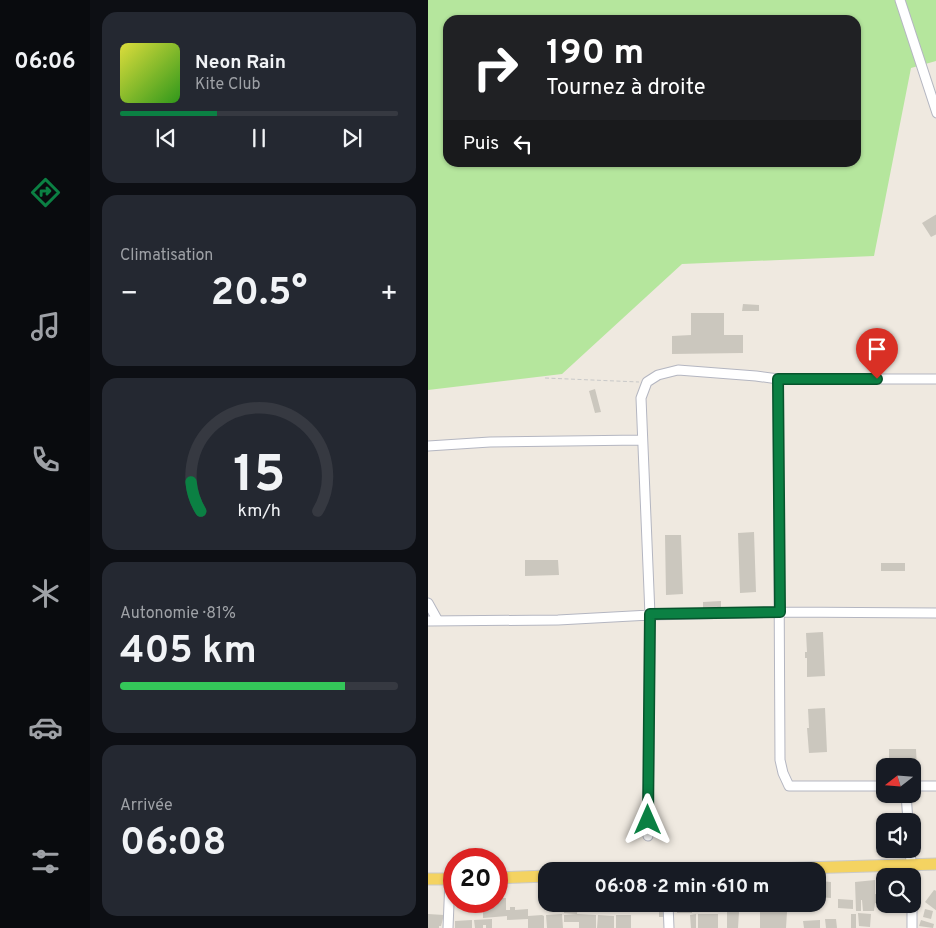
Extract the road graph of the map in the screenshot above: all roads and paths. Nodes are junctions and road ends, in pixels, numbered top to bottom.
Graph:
1 (900, 0) edge
2 (936, 113) edge
3 (545, 378) dead end
4 (778, 379) junction
5 (936, 379) edge
6 (647, 382) junction
7 (642, 440) junction
8 (428, 446) edge
9 (428, 603) edge
10 (780, 612) junction
11 (936, 613) edge
12 (650, 614) junction
13 (428, 621) edge
14 (438, 621) junction
15 (876, 786) edge
16 (921, 786) edge
17 (936, 786) edge
18 (648, 836) dead end
19 (936, 864) edge
20 (920, 868) edge
21 (826, 870) edge
22 (876, 870) edge
23 (538, 876) edge
24 (508, 878) edge
25 (428, 879) edge
26 (443, 879) edge
27 (668, 912) edge
28 (449, 913) edge
29 (912, 913) edge
30 (448, 928) edge
31 (669, 928) edge
32 (912, 928) edge

1 - 2 street
3 - 6 path
4 - 5 street
4 - 6 street
4 - 10 street
6 - 7 street
7 - 8 street
7 - 12 street
9 - 14 street
10 - 11 street
10 - 12 street
10 - 15 street
12 - 14 street
12 - 18 street
13 - 14 street
16 - 17 street
19 - 20 main road
21 - 22 main road
23 - 24 main road
25 - 26 main road
27 - 31 street
28 - 30 street
29 - 32 street

